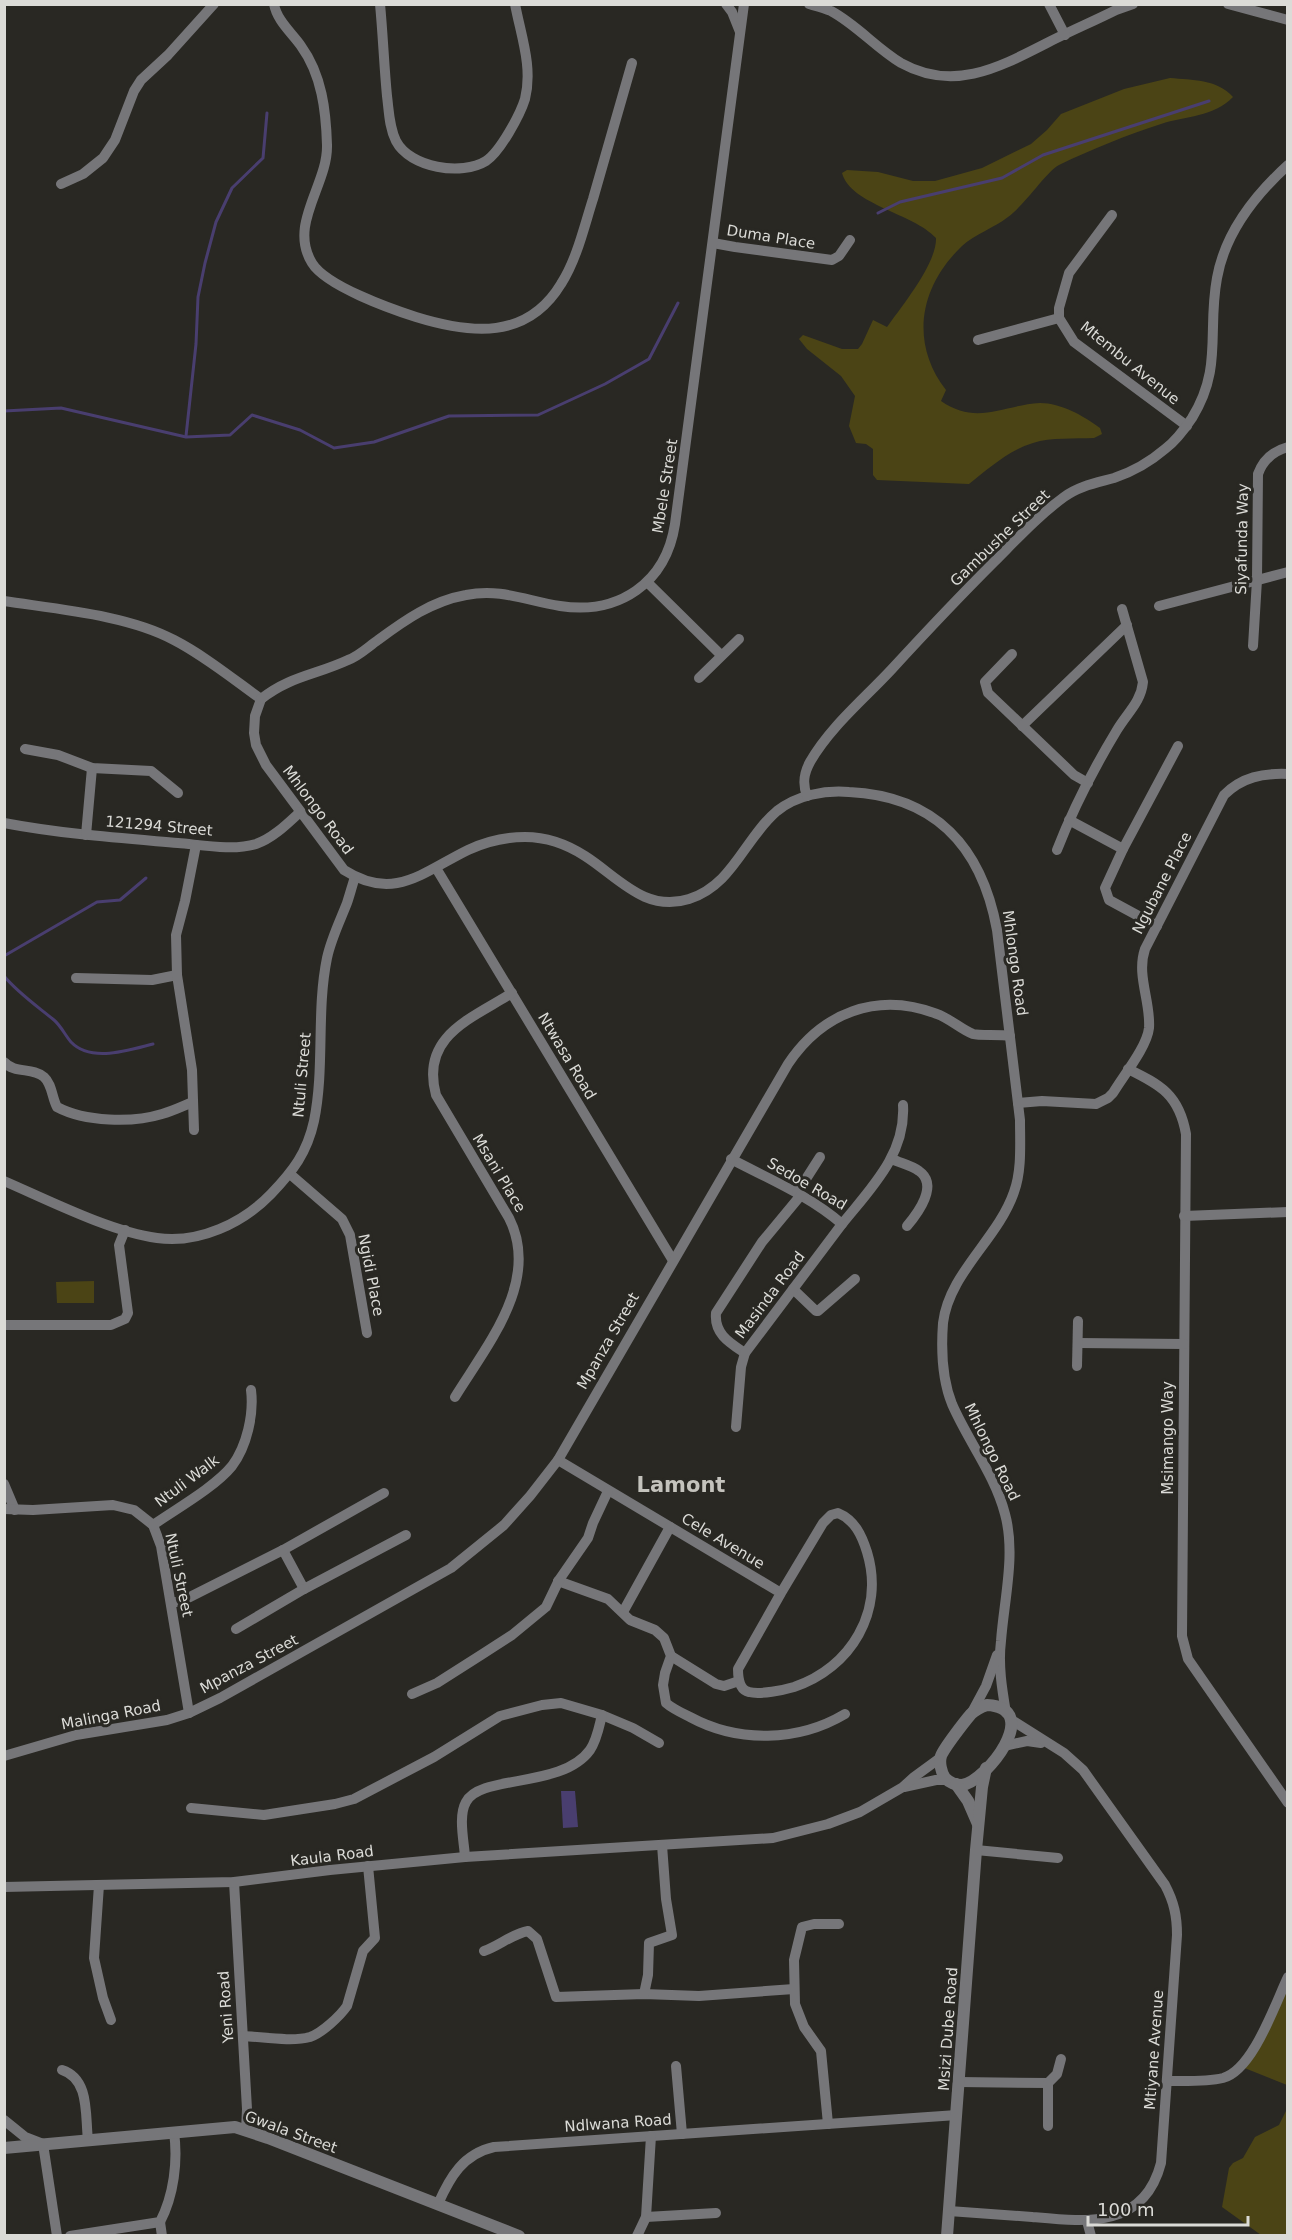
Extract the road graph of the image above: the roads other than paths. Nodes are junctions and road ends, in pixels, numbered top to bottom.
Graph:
1 (214, 4) edge
2 (274, 4) edge
3 (380, 4) edge
4 (515, 4) edge
5 (726, 4) edge
6 (744, 4) edge
7 (809, 4) edge
8 (1048, 4) edge
9 (1133, 4) edge
10 (1228, 4) edge
11 (831, 7) edge
12 (1287, 20) edge
13 (741, 35) junction
14 (1065, 35) junction
15 (632, 63) dead end
16 (1287, 165) edge
17 (61, 184) dead end
18 (1112, 215) dead end
19 (850, 240) dead end
20 (713, 243) junction
21 (1059, 318) junction
22 (978, 340) dead end
23 (1187, 426) junction
24 (1287, 447) edge
25 (1287, 572) edge
26 (1257, 580) junction
27 (648, 583) junction
28 (4, 601) edge
29 (1159, 606) dead end
30 (1122, 609) dead end
31 (1126, 625) junction
32 (739, 639) dead end
33 (1253, 646) dead end
34 (1012, 654) dead end
35 (721, 655) junction
36 (699, 678) dead end
37 (261, 699) junction
38 (1022, 726) junction
39 (1178, 746) dead end
40 (25, 749) dead end
41 (92, 768) junction
42 (1287, 774) edge
43 (1088, 783) junction
44 (178, 793) dead end
45 (807, 796) junction
46 (300, 812) junction
47 (1069, 820) junction
48 (4, 823) edge
49 (86, 835) junction
50 (196, 844) junction
51 (1123, 849) junction
52 (1057, 850) dead end
53 (436, 868) junction
54 (355, 877) junction
55 (1156, 926) junction
56 (177, 975) junction
57 (75, 978) dead end
58 (512, 993) junction
59 (1010, 1036) junction
60 (4, 1062) edge
61 (1128, 1069) junction
62 (193, 1102) junction
63 (1018, 1103) junction
64 (903, 1105) dead end
65 (194, 1130) dead end
66 (820, 1157) dead end
67 (731, 1159) junction
68 (892, 1159) junction
69 (290, 1174) junction
70 (4, 1180) edge
71 (799, 1194) junction
72 (1287, 1212) edge
73 (1184, 1216) junction
74 (843, 1224) junction
75 (908, 1226) dead end
76 (125, 1230) junction
77 (672, 1259) junction
78 (855, 1279) dead end
79 (793, 1289) junction
80 (1078, 1321) dead end
81 (4, 1325) edge
82 (367, 1333) dead end
83 (1077, 1343) junction
84 (1184, 1344) junction
85 (745, 1353) junction
86 (1077, 1366) dead end
87 (251, 1390) dead end
88 (455, 1397) dead end
89 (736, 1427) dead end
90 (558, 1460) junction
91 (4, 1484) edge
92 (608, 1491) junction
93 (384, 1493) dead end
94 (10, 1509) edge
95 (153, 1525) junction
96 (670, 1527) junction
97 (406, 1535) dead end
98 (283, 1550) junction
99 (558, 1581) junction
100 (304, 1589) junction
101 (781, 1593) junction
102 (171, 1602) junction
103 (623, 1612) junction
104 (236, 1629) dead end
105 (1000, 1643) junction
106 (671, 1656) junction
107 (739, 1681) junction
108 (412, 1694) dead end
109 (189, 1713) junction
110 (845, 1714) dead end
111 (971, 1714) junction
112 (602, 1715) junction
113 (1008, 1716) junction
114 (658, 1743) dead end
115 (1050, 1745) junction
116 (1004, 1746) junction
117 (4, 1756) edge
118 (940, 1758) junction
119 (986, 1768) junction
120 (952, 1782) junction
121 (903, 1787) junction
122 (1287, 1803) edge
123 (191, 1808) dead end
124 (979, 1826) junction
125 (662, 1845) junction
126 (976, 1850) junction
127 (465, 1857) junction
128 (1058, 1858) dead end
129 (368, 1866) junction
130 (234, 1882) junction
131 (99, 1885) junction
132 (4, 1887) edge
133 (839, 1924) dead end
134 (484, 1951) dead end
135 (1287, 1977) edge
136 (794, 1989) junction
137 (644, 1994) junction
138 (111, 2020) dead end
139 (243, 2036) junction
140 (1061, 2058) dead end
141 (676, 2066) dead end
142 (62, 2070) dead end
143 (1167, 2081) junction
144 (959, 2082) junction
145 (1048, 2083) junction
146 (957, 2115) junction
147 (4, 2120) edge
148 (828, 2124) junction
149 (1048, 2126) dead end
150 (246, 2130) junction
151 (174, 2132) junction
152 (682, 2134) junction
153 (651, 2136) junction
154 (88, 2139) junction
155 (43, 2144) junction
156 (4, 2148) edge
157 (438, 2204) junction
158 (949, 2211) junction
159 (716, 2213) dead end
160 (646, 2217) junction
161 (1087, 2221) junction
162 (160, 2222) junction
163 (57, 2235) edge
164 (70, 2235) edge
165 (162, 2235) edge
166 (519, 2235) edge
167 (637, 2235) edge
168 (947, 2235) edge
169 (1091, 2235) edge

1 - 17 street
2 - 15 street
3 - 4 street
5 - 13 street
6 - 13 street, Mbele Street
7 - 11 street
8 - 14 street
9 - 14 street
10 - 12 street
11 - 14 street
13 - 20 street, Mbele Street
16 - 23 street, Gambushe Street
18 - 21 street, Mtembu Avenue
19 - 20 street, Duma Place
20 - 27 street, Mbele Street
21 - 22 street, Mtembu Avenue
21 - 23 street, Mtembu Avenue
23 - 45 street, Gambushe Street
24 - 26 street, Siyafunda Way
25 - 26 street
26 - 29 street
26 - 33 street, Siyafunda Way
27 - 35 street
27 - 37 street, Mbele Street
28 - 37 street
30 - 31 street
31 - 38 street
31 - 43 street
32 - 35 street
34 - 38 street
35 - 36 street
37 - 46 street, Mhlongo Road
38 - 43 street
39 - 51 street
40 - 41 street
41 - 44 street
41 - 49 street
42 - 55 street, Ngubane Place
43 - 47 street
45 - 53 street, Mhlongo Road
45 - 59 street, Mhlongo Road
46 - 50 street, 121294 Street
46 - 54 street, Mhlongo Road
47 - 51 street
47 - 52 street
48 - 49 street, 121294 Street
49 - 50 street, 121294 Street
50 - 56 street
51 - 55 street
53 - 54 street, Mhlongo Road
53 - 58 street, Ntwasa Road
54 - 69 street, Ntuli Street
55 - 61 street, Ngubane Place
56 - 57 street
56 - 62 street
58 - 77 street, Ntwasa Road
58 - 88 street, Msani Place
59 - 63 street, Mhlongo Road
59 - 67 street, Mpanza Street
60 - 62 street
61 - 63 street, Ngubane Place
61 - 73 street, Msimango Way
62 - 65 street
63 - 105 street, Mhlongo Road
64 - 68 street, Sedoe Road
66 - 71 street
67 - 71 street, Sedoe Road
67 - 77 street, Mpanza Street
68 - 74 street, Sedoe Road
68 - 75 street
69 - 76 street, Ntuli Street
69 - 82 street, Ngidi Place
70 - 76 street, Ntuli Street
71 - 74 street, Sedoe Road
71 - 85 street
72 - 73 street
73 - 84 street, Msimango Way
74 - 79 street, Masinda Road
76 - 81 street
77 - 90 street, Mpanza Street
78 - 79 street
79 - 85 street, Masinda Road
80 - 83 street
83 - 84 street
83 - 86 street
84 - 122 street, Msimango Way
85 - 89 street, Masinda Road
87 - 95 street, Ntuli Walk
90 - 92 street, Cele Avenue
90 - 109 street, Mpanza Street
91 - 94 street
92 - 96 street, Cele Avenue
92 - 99 street
93 - 98 street
94 - 95 street, Ntuli Street
95 - 102 street, Ntuli Street
96 - 101 street, Cele Avenue
96 - 103 street
97 - 100 street
98 - 100 street
98 - 102 street
99 - 103 street
99 - 108 street
100 - 104 street
101 - 107 street
101 - 107 street
102 - 109 street, Ntuli Street
103 - 106 street
105 - 111 street, Mhlongo Road
105 - 113 street, Mhlongo Road
106 - 107 street
106 - 110 street
109 - 117 street, Malinga Road
111 - 113 street
111 - 118 street
112 - 114 street
112 - 123 street
112 - 127 street
113 - 115 street, Mtiyane Avenue
113 - 116 street
115 - 116 street, Mtiyane Avenue
115 - 143 street, Mtiyane Avenue
116 - 119 street
118 - 120 street
118 - 121 street, Kaula Road
119 - 120 street
119 - 124 street, Msizi Dube Road
120 - 121 street, Kaula Road
120 - 124 street
121 - 125 street, Kaula Road
124 - 126 street, Msizi Dube Road
125 - 127 street, Kaula Road
125 - 137 street
126 - 128 street
126 - 144 street, Msizi Dube Road
127 - 129 street, Kaula Road
129 - 130 street, Kaula Road
129 - 139 street
130 - 131 street, Kaula Road
130 - 139 street, Yeni Road
131 - 132 street, Kaula Road
131 - 138 street
133 - 136 street
134 - 137 street
135 - 143 street
136 - 137 street
136 - 148 street
139 - 150 street, Yeni Road
140 - 145 street
141 - 152 street
142 - 154 street
143 - 161 street, Mtiyane Avenue
144 - 145 street
144 - 146 street, Msizi Dube Road
145 - 149 street
146 - 148 street, Ndlwana Road
146 - 158 street, Msizi Dube Road
147 - 155 street
148 - 152 street, Ndlwana Road
150 - 151 street, Gwala Street
150 - 157 street, Gwala Street
151 - 154 street, Gwala Street
151 - 162 street
152 - 153 street, Ndlwana Road
153 - 157 street, Ndlwana Road
153 - 160 street
154 - 155 street, Gwala Street
155 - 156 street, Gwala Street
155 - 163 street
157 - 166 street, Gwala Street
158 - 161 street, Mtiyane Avenue
158 - 168 street, Msizi Dube Road
159 - 160 street
160 - 167 street
161 - 169 street
162 - 164 street
162 - 165 street

